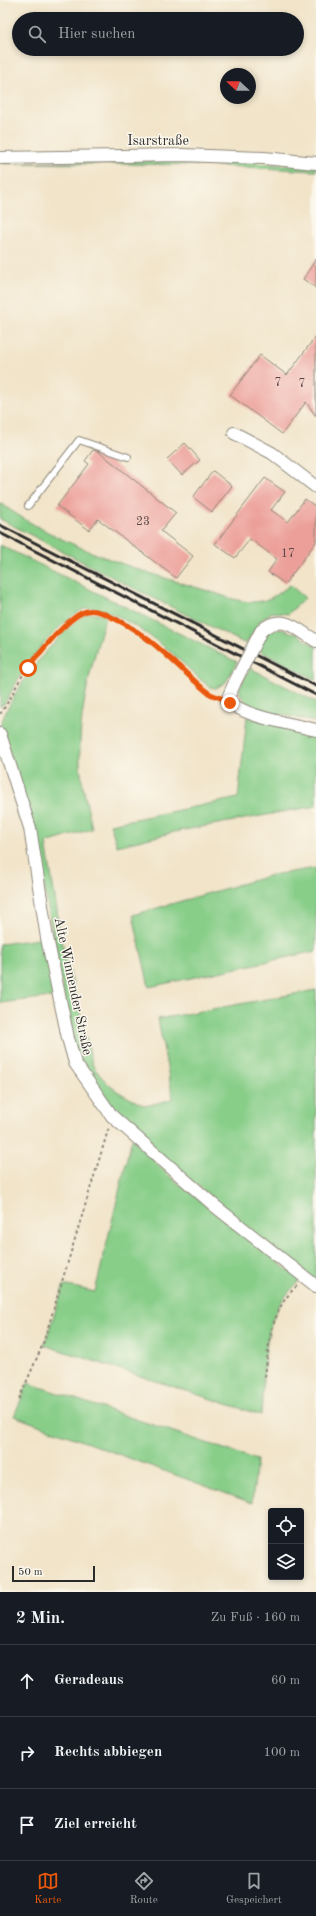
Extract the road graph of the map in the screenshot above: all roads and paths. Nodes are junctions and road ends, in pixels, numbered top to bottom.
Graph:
1 (0, 158) edge
2 (316, 163) edge
3 (234, 433) dead end
4 (128, 456) dead end
5 (316, 487) edge
6 (28, 506) dead end
7 (316, 641) edge
8 (227, 700) junction
9 (0, 714) edge
10 (316, 730) edge
11 (0, 734) edge
12 (112, 1116) junction
13 (306, 1278) junction
14 (316, 1286) edge
15 (265, 1377) dead end
16 (19, 1399) dead end

1 - 2 street, Isarstraße
3 - 5 street
4 - 6 lane
7 - 8 street, bridge
8 - 9 path
8 - 10 street
11 - 12 street, Alte Winnender Straße
12 - 13 street, Alte Winnender Straße
12 - 16 path
13 - 14 street, Alte Winnender Straße
13 - 15 path

